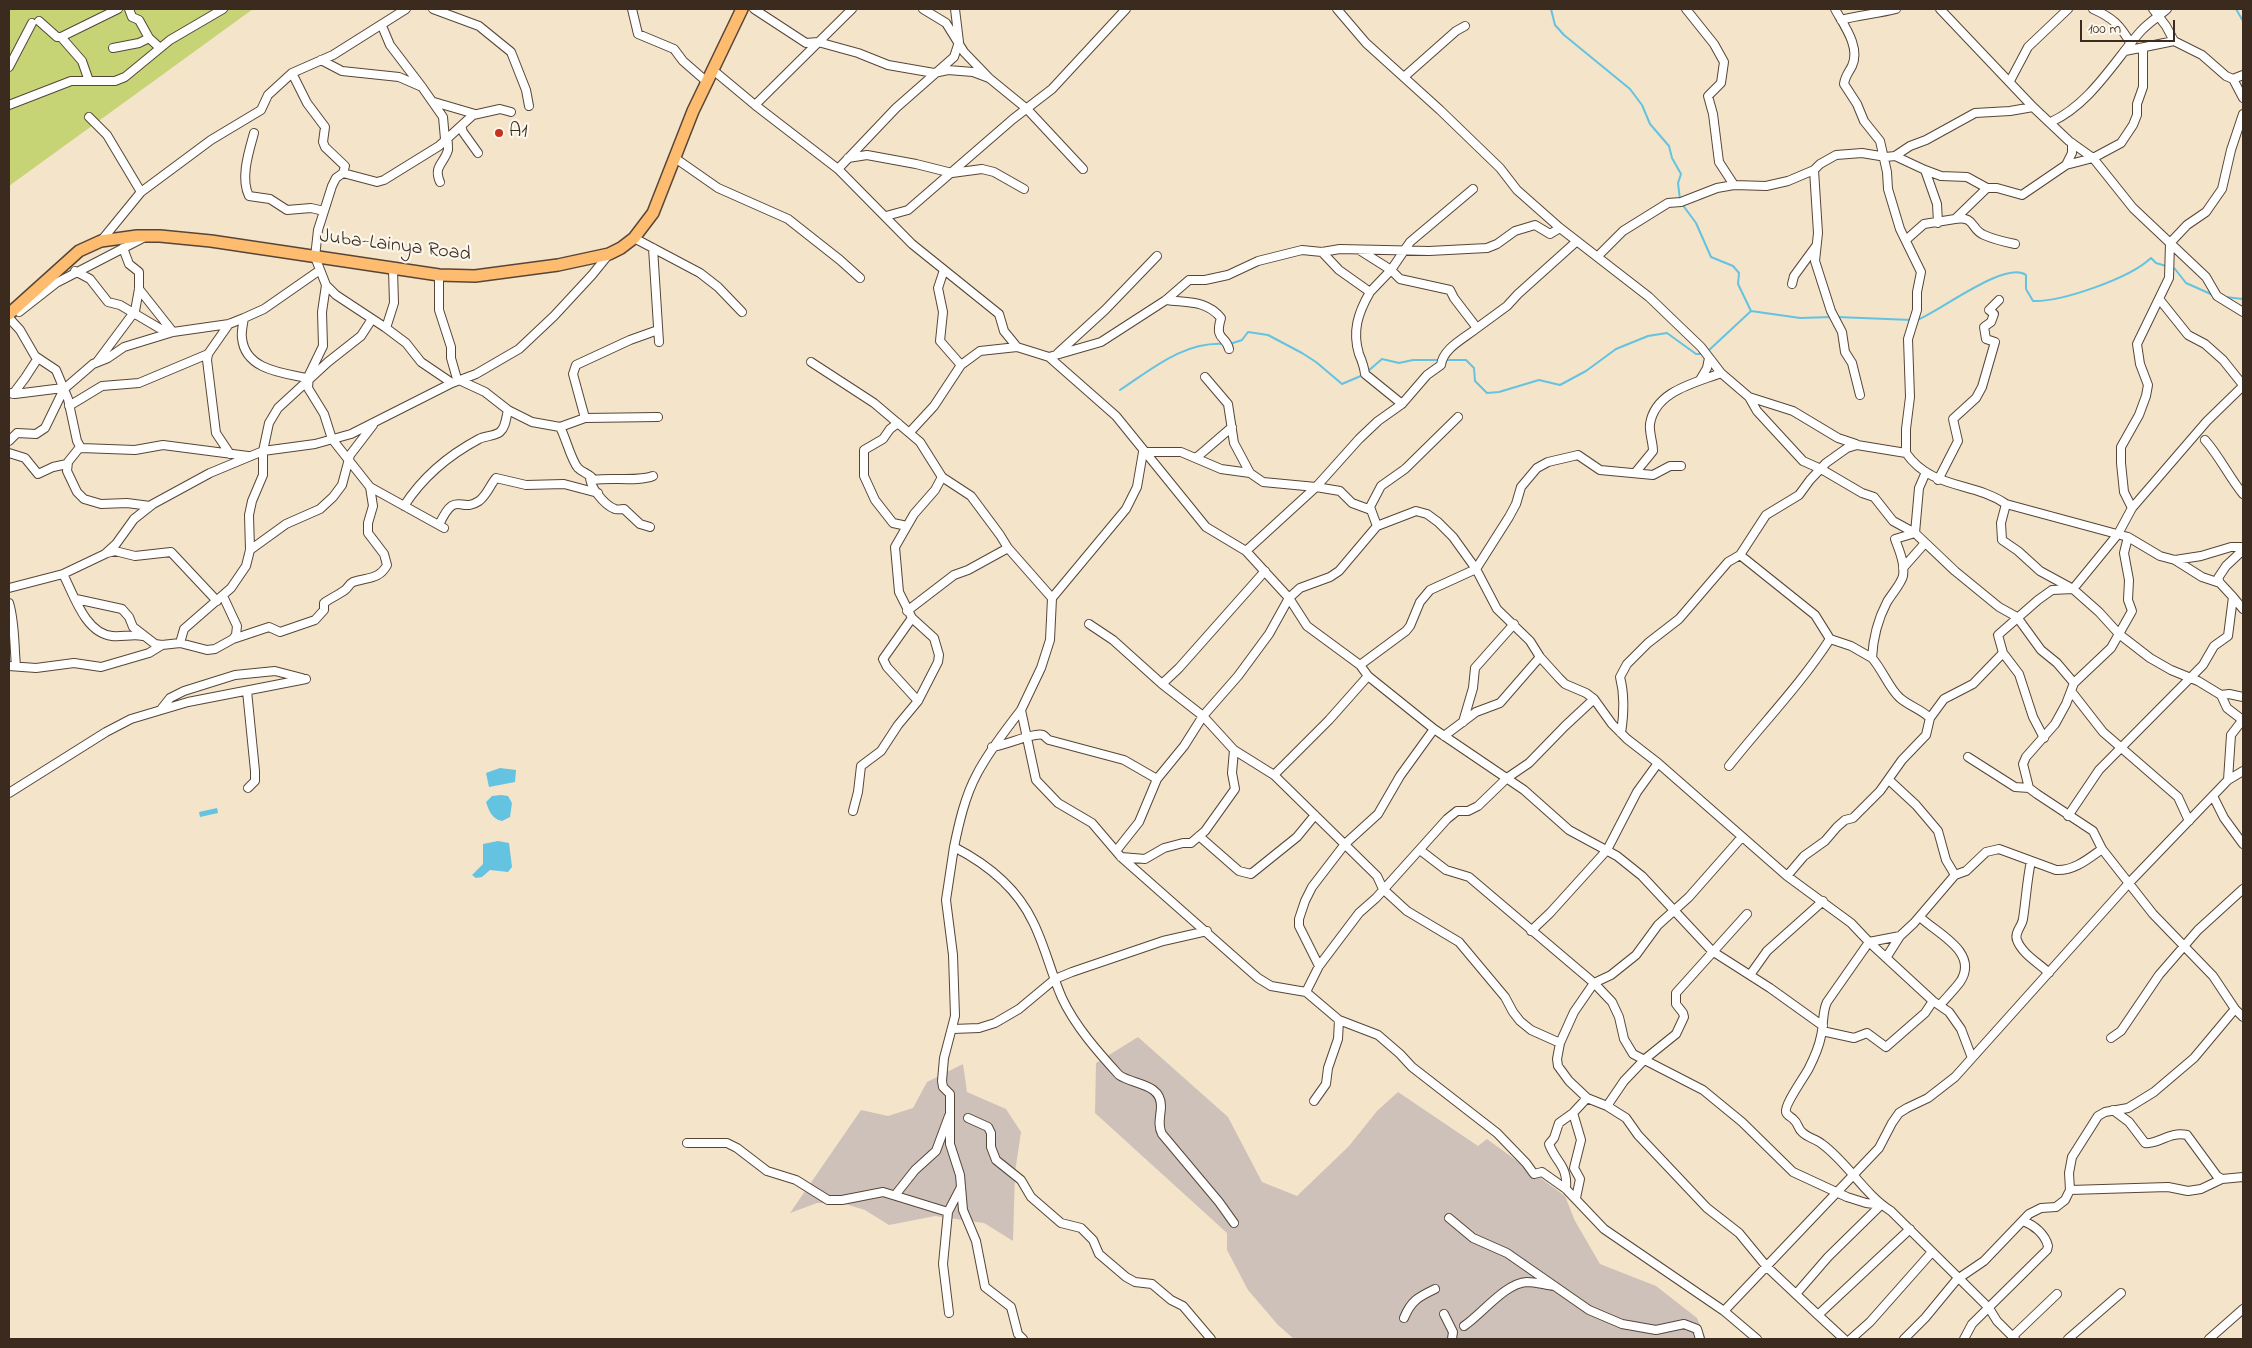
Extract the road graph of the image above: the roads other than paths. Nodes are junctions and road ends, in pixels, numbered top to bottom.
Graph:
1 (118, 9) edge
2 (129, 9) edge
3 (223, 9) edge
4 (406, 9) edge
5 (434, 9) edge
6 (632, 9) edge
7 (754, 9) edge
8 (852, 9) edge
9 (923, 9) edge
10 (956, 9) edge
11 (1126, 9) edge
12 (1336, 9) edge
13 (1686, 9) edge
14 (1834, 9) edge
15 (1896, 9) edge
16 (1940, 9) edge
17 (2068, 9) edge
18 (2092, 9) edge
19 (2153, 9) edge
20 (2167, 9) edge
21 (739, 10) edge
22 (2105, 13) dead end
23 (2159, 16) junction
24 (1841, 20) junction
25 (382, 26) dead end
26 (1465, 26) dead end
27 (61, 37) junction
28 (149, 38) junction
29 (2174, 41) junction
30 (818, 42) junction
31 (959, 42) junction
32 (2131, 44) junction
33 (113, 48) dead end
34 (160, 48) junction
35 (2143, 48) junction
36 (2125, 51) junction
37 (321, 60) junction
38 (9, 66) edge
39 (713, 70) junction
40 (292, 73) junction
41 (934, 73) junction
42 (2243, 75) edge
43 (1404, 77) junction
44 (990, 78) junction
45 (2233, 79) junction
46 (89, 81) junction
47 (2010, 81) junction
48 (707, 82) junction
49 (422, 87) junction
50 (2243, 98) edge
51 (434, 102) junction
52 (9, 105) edge
53 (529, 106) dead end
54 (755, 106) junction
55 (2033, 107) junction
56 (1027, 109) junction
57 (511, 112) dead end
58 (475, 114) junction
59 (2243, 114) edge
60 (89, 117) dead end
61 (2051, 122) junction
62 (461, 126) junction
63 (254, 134) dead end
64 (446, 138) junction
65 (2072, 143) junction
66 (478, 153) dead end
67 (1884, 156) junction
68 (1895, 156) junction
69 (675, 158) junction
70 (848, 158) junction
71 (2093, 158) junction
72 (2066, 165) junction
73 (838, 169) junction
74 (1083, 169) dead end
75 (1814, 170) junction
76 (1925, 170) junction
77 (343, 173) junction
78 (952, 173) junction
79 (440, 182) dead end
80 (1734, 185) junction
81 (1987, 188) junction
82 (1024, 189) dead end
83 (1472, 189) dead end
84 (141, 192) junction
85 (324, 211) junction
86 (886, 216) junction
87 (1955, 219) junction
88 (1938, 222) junction
89 (1560, 228) junction
90 (148, 236) junction
91 (634, 238) junction
92 (1907, 240) junction
93 (101, 241) junction
94 (1577, 241) junction
95 (2170, 243) junction
96 (2015, 244) dead end
97 (1817, 245) junction
98 (123, 248) junction
99 (653, 248) junction
100 (1358, 249) junction
101 (1405, 249) junction
102 (1322, 252) junction
103 (609, 254) junction
104 (1157, 256) dead end
105 (1598, 256) junction
106 (315, 258) junction
107 (320, 270) junction
108 (394, 270) junction
109 (944, 270) junction
110 (1391, 270) junction
111 (75, 271) junction
112 (439, 276) junction
113 (860, 278) dead end
114 (1792, 284) dead end
115 (326, 285) junction
116 (139, 289) junction
117 (1370, 292) junction
118 (1166, 300) junction
119 (1999, 300) dead end
120 (2160, 300) junction
121 (742, 312) dead end
122 (2243, 312) edge
123 (134, 313) junction
124 (9, 317) edge
125 (244, 318) junction
126 (372, 319) junction
127 (229, 324) junction
128 (386, 328) junction
129 (1478, 328) junction
130 (658, 330) junction
131 (173, 332) junction
132 (659, 342) dead end
133 (1017, 347) junction
134 (1229, 349) dead end
135 (1058, 353) junction
136 (208, 354) junction
137 (1049, 357) junction
138 (38, 358) junction
139 (1709, 358) junction
140 (96, 362) junction
141 (811, 362) dead end
142 (961, 365) junction
143 (1721, 373) junction
144 (1205, 377) dead end
145 (307, 380) junction
146 (454, 381) junction
147 (1699, 381) junction
148 (2243, 385) edge
149 (64, 389) junction
150 (11, 393) edge
151 (1860, 395) dead end
152 (1749, 397) junction
153 (1402, 404) junction
154 (69, 406) junction
155 (508, 410) junction
156 (658, 417) dead end
157 (585, 418) junction
158 (1458, 418) dead end
159 (898, 423) junction
160 (373, 424) junction
161 (560, 427) junction
162 (1232, 428) junction
163 (910, 432) junction
164 (332, 439) junction
165 (2204, 440) dead end
166 (9, 441) edge
167 (1858, 445) junction
168 (80, 447) junction
169 (263, 450) junction
170 (1144, 452) junction
171 (9, 453) edge
172 (1906, 453) junction
173 (230, 454) junction
174 (249, 456) junction
175 (1196, 458) junction
176 (349, 460) junction
177 (67, 464) junction
178 (1681, 466) dead end
179 (1821, 469) junction
180 (1926, 472) junction
181 (1250, 473) junction
182 (1635, 473) junction
183 (590, 475) junction
184 (653, 476) dead end
185 (942, 477) junction
186 (1938, 480) junction
187 (370, 487) junction
188 (1316, 487) junction
189 (598, 493) junction
190 (2243, 494) edge
191 (2006, 504) junction
192 (150, 506) junction
193 (404, 506) junction
194 (2132, 508) junction
195 (1371, 510) junction
196 (907, 526) junction
197 (1377, 526) junction
198 (650, 527) dead end
199 (1915, 533) junction
200 (2118, 534) junction
201 (2128, 537) junction
202 (1925, 543) junction
203 (1008, 548) junction
204 (2243, 549) edge
205 (250, 550) junction
206 (1246, 551) junction
207 (105, 554) junction
208 (1740, 555) junction
209 (2175, 560) junction
210 (1476, 569) junction
211 (1902, 569) junction
212 (1265, 571) junction
213 (63, 574) junction
214 (2220, 583) junction
215 (9, 588) edge
216 (2073, 589) junction
217 (2233, 597) junction
218 (1052, 598) junction
219 (1289, 598) junction
220 (76, 599) junction
221 (220, 599) junction
222 (9, 603) edge
223 (2243, 609) edge
224 (907, 611) junction
225 (10, 615) edge
226 (2017, 617) junction
227 (912, 618) junction
228 (1089, 624) dead end
229 (1514, 624) junction
230 (2119, 634) junction
231 (143, 636) junction
232 (233, 639) junction
233 (1830, 639) junction
234 (180, 643) junction
235 (162, 645) junction
236 (2003, 654) junction
237 (1540, 657) junction
238 (1872, 658) junction
239 (1360, 665) junction
240 (12, 666) edge
241 (1368, 676) junction
242 (2190, 677) junction
243 (1162, 684) junction
244 (2073, 687) junction
245 (247, 691) junction
246 (2221, 695) junction
247 (2243, 697) edge
248 (1594, 699) junction
249 (918, 700) junction
250 (162, 708) junction
251 (1021, 710) junction
252 (1203, 716) junction
253 (1930, 718) junction
254 (1463, 722) junction
255 (1434, 729) junction
256 (1621, 733) junction
257 (1027, 736) junction
258 (1444, 736) junction
259 (2044, 738) junction
260 (2120, 747) junction
261 (992, 748) junction
262 (1234, 750) junction
263 (1968, 757) dead end
264 (1658, 763) junction
265 (1729, 766) dead end
266 (2243, 771) edge
267 (1274, 775) junction
268 (1507, 778) junction
269 (1157, 779) junction
270 (1889, 780) junction
271 (2228, 780) junction
272 (248, 788) dead end
273 (2029, 788) junction
274 (9, 794) edge
275 (2213, 796) junction
276 (853, 811) dead end
277 (1315, 815) junction
278 (2068, 816) junction
279 (2189, 821) junction
280 (1199, 836) junction
281 (1741, 838) junction
282 (1345, 844) junction
283 (2243, 844) edge
284 (954, 847) junction
285 (2102, 849) junction
286 (1420, 850) junction
287 (1607, 850) junction
288 (1119, 854) junction
289 (2031, 861) junction
290 (1954, 875) junction
291 (1378, 876) junction
292 (1787, 876) junction
293 (1392, 880) junction
294 (2129, 883) junction
295 (1383, 889) junction
296 (2243, 889) edge
297 (1823, 901) junction
298 (1675, 910) junction
299 (1747, 914) dead end
300 (1920, 917) junction
301 (1531, 931) junction
302 (1206, 932) junction
303 (1900, 936) junction
304 (1869, 942) junction
305 (2184, 946) junction
306 (1712, 951) junction
307 (1886, 958) junction
308 (1319, 966) junction
309 (2049, 973) junction
310 (1750, 975) junction
311 (1055, 979) junction
312 (1594, 983) junction
313 (1306, 992) junction
314 (1936, 1003) junction
315 (2235, 1009) junction
316 (2243, 1018) edge
317 (1339, 1020) junction
318 (953, 1029) junction
319 (1822, 1029) junction
320 (2111, 1038) dead end
321 (1560, 1043) junction
322 (1972, 1058) junction
323 (1645, 1059) junction
324 (1587, 1098) junction
325 (1314, 1101) dead end
326 (1607, 1106) junction
327 (2113, 1110) junction
328 (951, 1112) junction
329 (1573, 1113) junction
330 (968, 1118) dead end
331 (687, 1143) dead end
332 (1852, 1176) junction
333 (2243, 1177) edge
334 (2222, 1179) junction
335 (962, 1185) junction
336 (1566, 1189) junction
337 (2070, 1190) junction
338 (1837, 1193) junction
339 (896, 1194) junction
340 (1576, 1198) junction
341 (1881, 1205) junction
342 (1889, 1210) dead end
343 (948, 1212) junction
344 (1449, 1218) dead end
345 (2023, 1221) junction
346 (1234, 1223) dead end
347 (1910, 1230) junction
348 (1932, 1252) junction
349 (1768, 1267) junction
350 (1959, 1278) junction
351 (1554, 1286) junction
352 (1435, 1289) dead end
353 (2121, 1293) dead end
354 (1796, 1294) junction
355 (2057, 1294) dead end
356 (1989, 1308) junction
357 (2243, 1309) edge
358 (1724, 1311) junction
359 (949, 1313) dead end
360 (1444, 1314) dead end
361 (1818, 1315) junction
362 (1404, 1318) dead end
363 (1464, 1326) dead end
364 (2014, 1338) edge
365 (1023, 1339) edge
366 (1211, 1339) edge
367 (1452, 1339) edge
368 (1700, 1339) edge
369 (1757, 1339) edge
370 (1844, 1339) edge
371 (1851, 1339) edge
372 (1904, 1339) edge
373 (1964, 1339) edge
374 (2068, 1339) edge
375 (2209, 1339) edge

1 - 27 street
2 - 28 street
3 - 34 street
4 - 37 street
5 - 53 street
6 - 48 street
7 - 30 street
8 - 30 street
9 - 31 street
10 - 31 street
11 - 56 street
12 - 43 street
13 - 80 street
14 - 24 street
15 - 24 street
16 - 47 street
17 - 47 street
18 - 22 street
18 - 32 street
19 - 23 street
20 - 23 street
21 - 39 main road, Juba-Lainya Road
23 - 29 street
23 - 32 street
24 - 67 street
25 - 49 street
26 - 43 street
27 - 38 street
27 - 46 street
28 - 33 street
28 - 34 street
29 - 35 street
29 - 45 street
30 - 41 street
30 - 54 street
31 - 41 street
31 - 44 street
32 - 36 street
34 - 46 street
35 - 36 street
35 - 71 street
36 - 61 street
37 - 40 street
37 - 49 street
39 - 48 main road, Juba-Lainya Road
39 - 54 street
40 - 77 street
40 - 84 street
41 - 44 street
41 - 70 street
42 - 45 street
43 - 89 street
44 - 56 street
45 - 50 street
46 - 52 street
47 - 55 street
48 - 69 main road, Juba-Lainya Road
49 - 51 street
51 - 58 street
51 - 64 street
54 - 73 street
55 - 61 street
55 - 68 street
56 - 74 street
56 - 78 street
57 - 58 street
58 - 62 street
59 - 95 street
60 - 84 street
61 - 65 street
62 - 64 street
62 - 66 street
63 - 85 street
64 - 77 street
64 - 79 street
65 - 71 street
65 - 72 street
67 - 68 street
67 - 75 street
67 - 92 street
68 - 76 street
69 - 91 main road, Juba-Lainya Road
69 - 113 street
70 - 73 street
70 - 78 street
71 - 72 street
71 - 95 street
72 - 81 street
73 - 86 street
75 - 80 street
75 - 97 street
76 - 81 street
76 - 88 street
77 - 85 street
78 - 82 street
78 - 86 street
80 - 105 street
81 - 87 street
83 - 101 street
84 - 93 street
85 - 106 street
86 - 109 street
87 - 88 street
87 - 96 street
88 - 92 street
89 - 94 street
89 - 101 street
90 - 93 main road, Juba-Lainya Road
90 - 98 street
90 - 106 main road, Juba-Lainya Road
91 - 99 street
91 - 103 main road, Juba-Lainya Road
92 - 172 street
93 - 124 main road, Juba-Lainya Road
94 - 105 street
94 - 129 street
95 - 120 street
95 - 122 street
97 - 114 street
97 - 151 street
98 - 111 street
98 - 116 street
99 - 121 street
99 - 130 street
100 - 101 street
100 - 102 street
100 - 110 street
101 - 110 street
102 - 117 street
102 - 118 street
103 - 112 main road, Juba-Lainya Road
103 - 146 street
104 - 135 street
105 - 139 street
106 - 107 street
106 - 108 main road, Juba-Lainya Road
107 - 115 street
107 - 125 street
108 - 112 main road, Juba-Lainya Road
108 - 128 street
109 - 133 street
109 - 142 street
110 - 117 street
110 - 129 street
111 - 123 street
111 - 124 street
112 - 146 street
115 - 126 street
115 - 145 street
116 - 123 street
116 - 131 street
117 - 153 street
118 - 134 street
118 - 135 street
119 - 186 street
120 - 148 street
120 - 194 street
123 - 131 street
123 - 140 street
124 - 138 street
125 - 127 street
125 - 145 street
126 - 128 street
126 - 145 street
127 - 131 street
127 - 136 street
128 - 146 street
129 - 153 street
130 - 132 street
130 - 157 street
131 - 140 street
133 - 137 street
133 - 142 street
135 - 137 street
136 - 154 street
136 - 173 street
137 - 170 street
138 - 149 street
138 - 150 street
139 - 143 street
139 - 147 street
140 - 149 street
141 - 159 street
142 - 163 street
143 - 147 street
143 - 152 street
144 - 162 street
145 - 164 street
145 - 169 street
146 - 155 street
146 - 160 street
147 - 182 street
148 - 194 street
149 - 150 street
149 - 154 street
149 - 166 street
152 - 167 street
152 - 179 street
153 - 188 street
154 - 168 street
155 - 161 street
155 - 193 street
156 - 157 street
157 - 161 street
158 - 195 street
159 - 163 street
159 - 196 street
160 - 164 street
160 - 176 street
161 - 183 street
162 - 175 street
162 - 181 street
163 - 185 street
164 - 169 street
164 - 176 street
165 - 190 street
167 - 172 street
167 - 179 street
168 - 173 street
168 - 177 street
169 - 174 street
169 - 205 street
170 - 175 street
170 - 206 street
170 - 218 street
171 - 177 street
172 - 180 street
173 - 174 street
174 - 192 street
175 - 181 street
176 - 187 street
176 - 205 street
177 - 192 street
178 - 182 street
179 - 199 street
179 - 208 street
180 - 186 street
180 - 199 street
181 - 188 street
182 - 210 street
183 - 184 street
183 - 189 street
185 - 196 street
185 - 203 street
186 - 191 street
187 - 193 street
187 - 232 street
188 - 195 street
188 - 206 street
189 - 193 street
189 - 198 street
191 - 200 street
191 - 216 street
192 - 207 street
194 - 200 street
195 - 197 street
196 - 224 street
197 - 210 street
197 - 219 street
199 - 202 street
199 - 211 street
200 - 201 street
200 - 216 street
201 - 209 street
201 - 230 street
202 - 211 street
202 - 226 street
203 - 218 street
203 - 224 street
204 - 209 street
204 - 214 street
205 - 221 street
206 - 212 street
207 - 213 street
207 - 221 street
208 - 233 street
208 - 256 street
209 - 214 street
210 - 229 street
210 - 239 street
211 - 238 street
212 - 219 street
212 - 243 street
213 - 215 street
213 - 220 street
214 - 217 street
216 - 226 street
216 - 230 street
217 - 223 street
217 - 242 street
218 - 251 street
219 - 239 street
219 - 252 street
220 - 231 street
220 - 231 street
221 - 232 street
221 - 234 street
222 - 225 street
224 - 227 street
225 - 240 street
226 - 236 street
226 - 244 street
227 - 249 street
227 - 249 street
228 - 243 street
229 - 237 street
229 - 254 street
230 - 242 street
230 - 244 street
231 - 235 street
232 - 234 street
233 - 238 street
233 - 265 street
234 - 235 street
235 - 240 street
236 - 253 street
236 - 259 street
237 - 248 street
237 - 254 street
238 - 253 street
239 - 241 street
241 - 255 street
241 - 267 street
242 - 246 street
242 - 260 street
243 - 252 street
244 - 259 street
244 - 260 street
245 - 250 street
245 - 250 street
245 - 272 street
246 - 247 street
246 - 271 street
248 - 256 street
248 - 268 street
249 - 276 street
250 - 274 street
251 - 257 street
251 - 261 street
252 - 262 street
252 - 269 street
253 - 270 street
254 - 258 street
255 - 258 street
255 - 282 street
256 - 264 street
257 - 261 street
257 - 269 street
257 - 288 street
258 - 268 street
259 - 273 street
260 - 278 street
260 - 279 street
261 - 284 street
262 - 267 street
262 - 280 street
263 - 273 street
264 - 281 street
264 - 287 street
266 - 271 street
267 - 277 street
268 - 286 street
268 - 287 street
269 - 288 street
270 - 290 street
270 - 292 street
271 - 275 street
273 - 278 street
275 - 279 street
275 - 283 street
277 - 280 street
277 - 282 street
278 - 285 street
279 - 294 street
280 - 288 street
281 - 292 street
281 - 298 street
282 - 291 street
282 - 308 street
284 - 311 street
284 - 318 street
285 - 289 street
285 - 294 street
286 - 293 street
286 - 301 street
287 - 298 street
287 - 301 street
288 - 302 street
289 - 290 street
289 - 309 street
290 - 300 street
291 - 293 street
291 - 295 street
292 - 297 street
293 - 295 street
294 - 305 street
294 - 309 street
295 - 308 street
295 - 321 street
296 - 305 street
297 - 304 street
297 - 310 street
298 - 306 street
298 - 312 street
299 - 306 street
300 - 303 street
300 - 314 street
301 - 312 street
302 - 311 street
302 - 313 street
303 - 304 street
303 - 307 street
304 - 307 street
304 - 319 street
305 - 315 street
305 - 320 street
306 - 310 street
306 - 323 street
307 - 314 street
308 - 313 street
309 - 322 street
310 - 319 street
311 - 318 street
311 - 346 street
312 - 321 street
312 - 323 street
313 - 317 street
314 - 319 street
314 - 322 street
315 - 316 street
315 - 327 street
317 - 325 street
317 - 336 street
318 - 328 street
319 - 332 street
321 - 324 street
322 - 332 street
323 - 326 street
323 - 338 street
324 - 326 street
324 - 329 street
326 - 349 street
327 - 334 street
327 - 337 street
328 - 335 street
328 - 339 street
329 - 336 street
329 - 340 street
330 - 366 street
331 - 339 street
332 - 338 street
332 - 341 street
333 - 334 street
334 - 337 street
335 - 343 street
335 - 365 street
336 - 340 street
337 - 345 street
338 - 341 street
338 - 349 street
339 - 343 street
340 - 358 street
341 - 342 street
341 - 347 street
341 - 354 street
343 - 359 street
344 - 351 street
345 - 350 street
345 - 356 street
347 - 348 street
347 - 361 street
348 - 350 street
348 - 371 street
349 - 354 street
349 - 358 street
350 - 356 street
350 - 372 street
351 - 363 street
351 - 368 street
352 - 362 street
353 - 374 street
354 - 361 street
355 - 364 street
356 - 364 street
356 - 373 street
357 - 375 street
358 - 369 street
360 - 367 street
361 - 370 street

